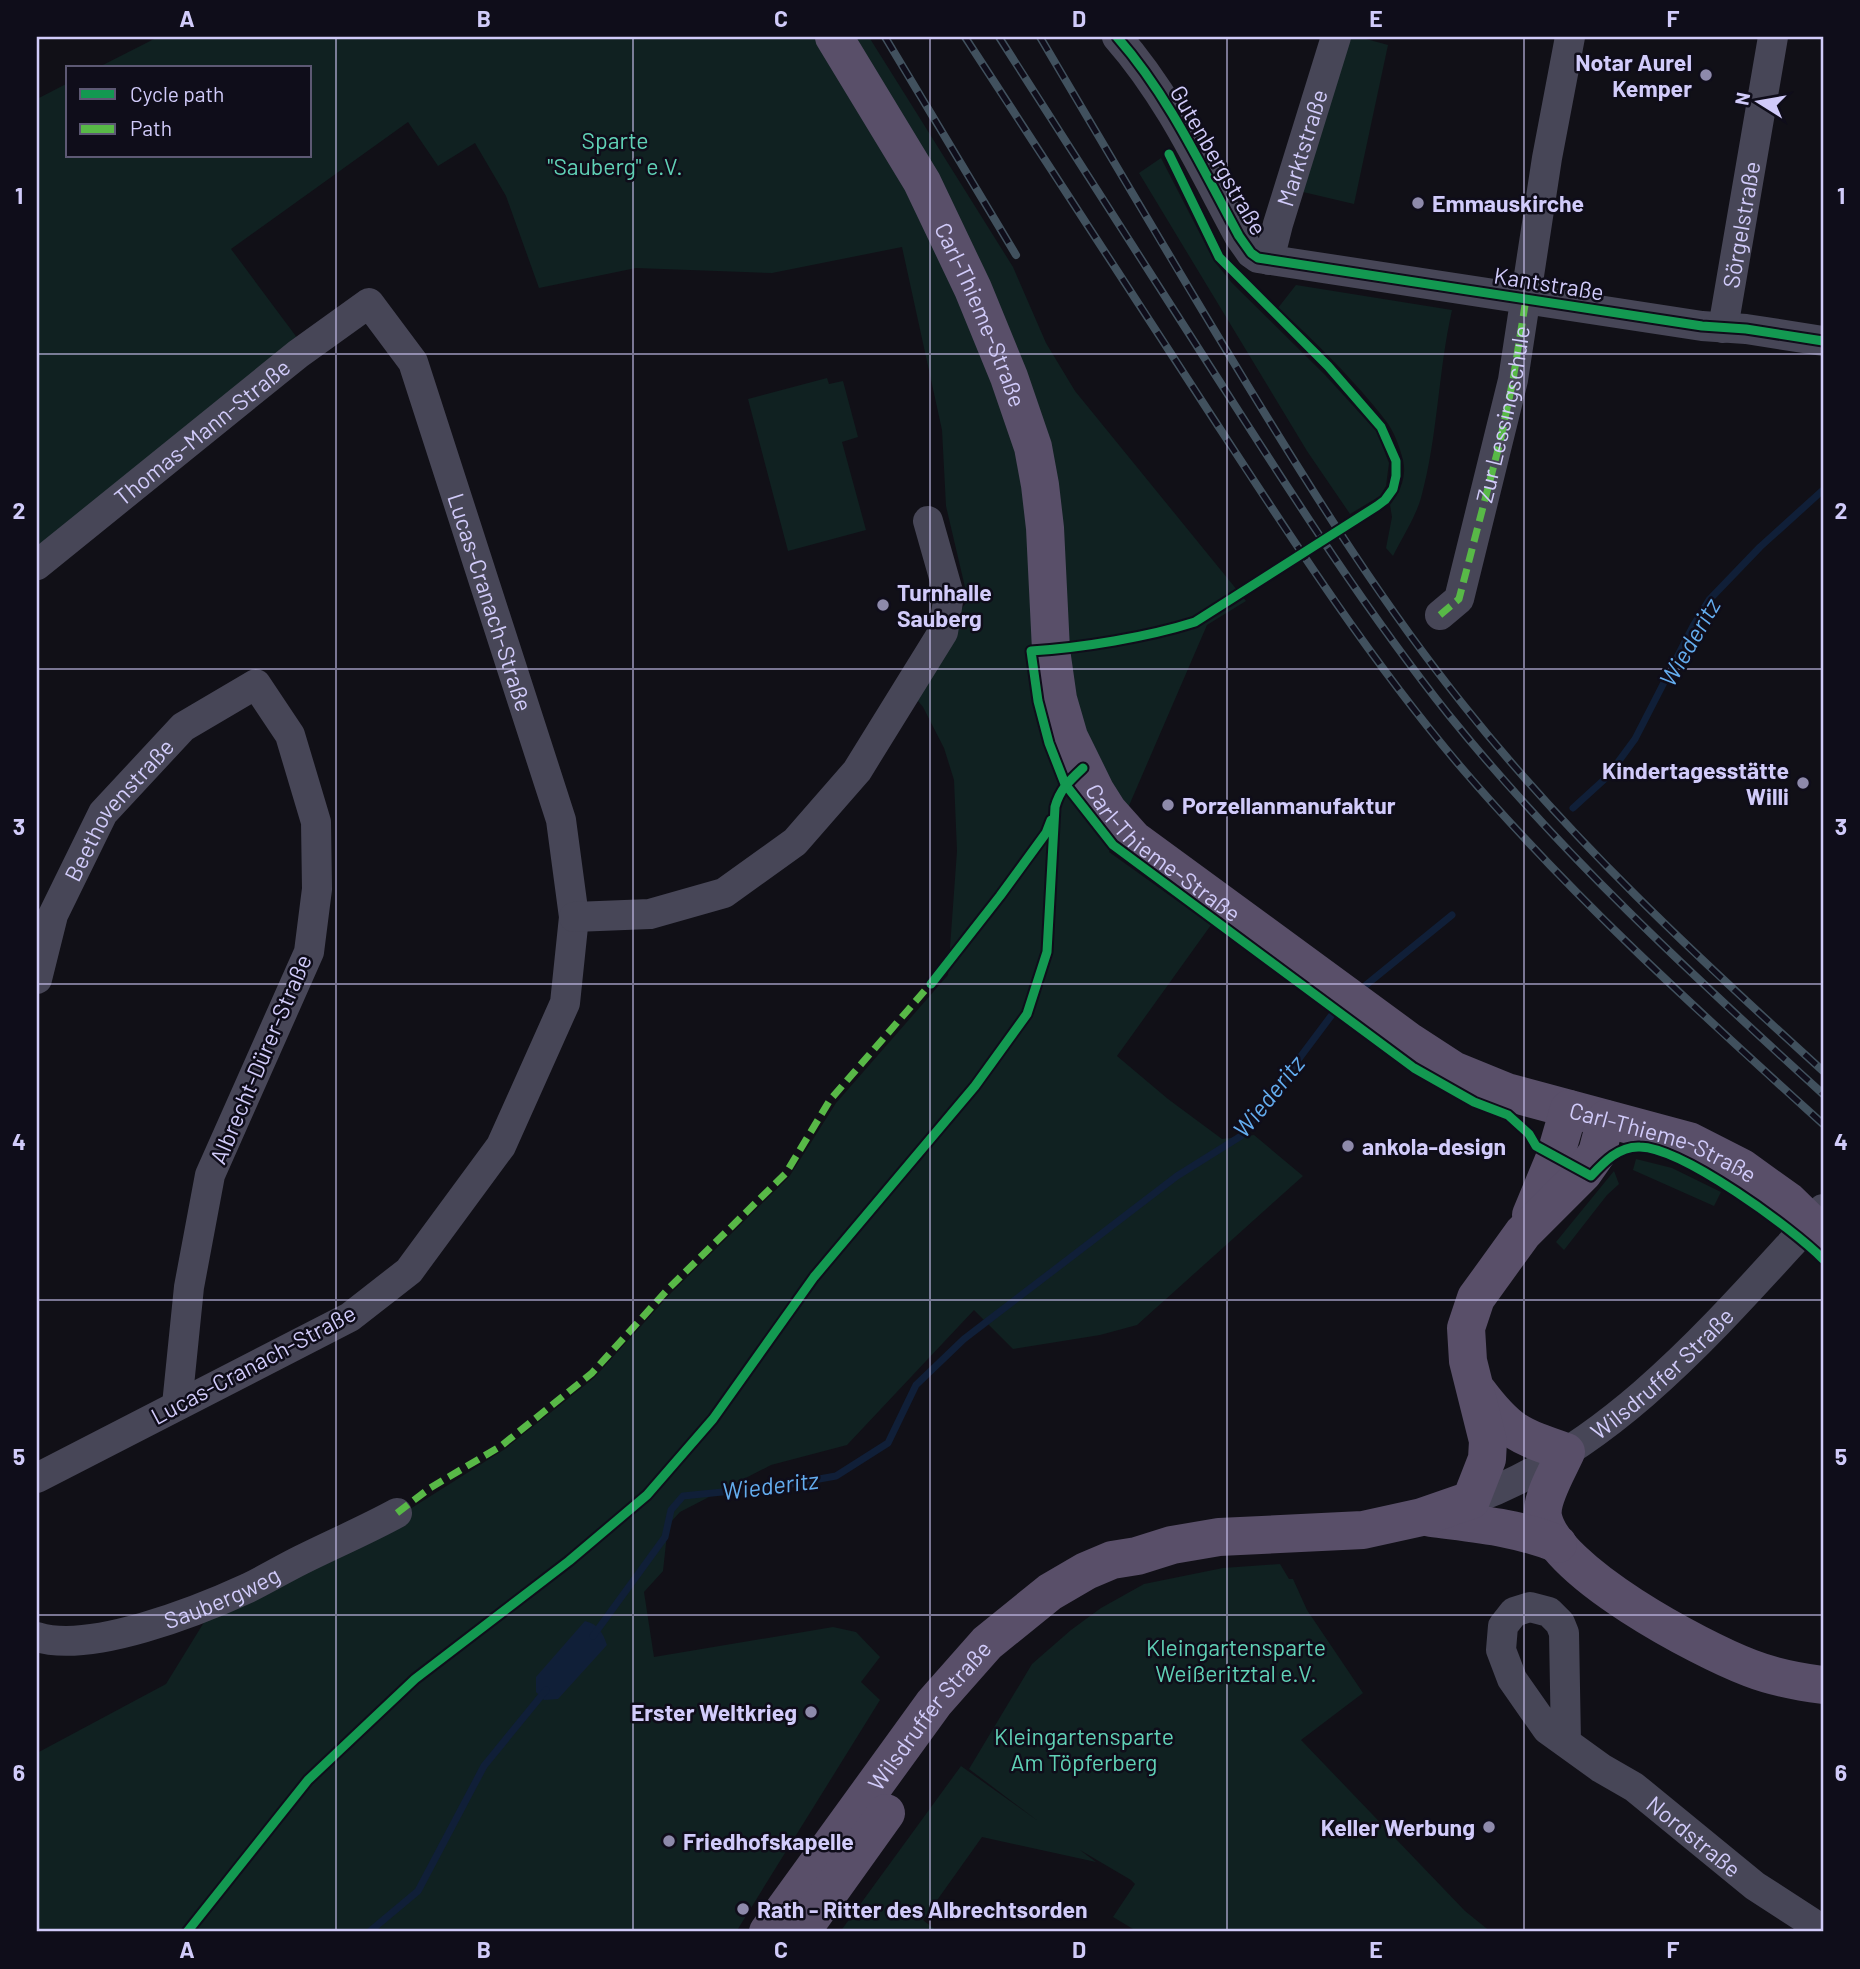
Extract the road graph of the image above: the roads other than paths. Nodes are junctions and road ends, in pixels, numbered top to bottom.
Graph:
1 (834, 37) edge
2 (1117, 37) edge
3 (1336, 37) edge
4 (1773, 37) edge
5 (1570, 38) edge
6 (1269, 260) junction
7 (1526, 299) junction
8 (369, 303) joint
9 (1723, 328) junction
10 (1823, 341) edge
11 (928, 521) dead end
12 (37, 565) edge
13 (1440, 615) dead end
14 (256, 684) joint
15 (574, 917) junction
16 (37, 979) edge
17 (1569, 1109) junction
18 (1606, 1119) junction
19 (1823, 1209) edge
20 (1523, 1233) junction
21 (1823, 1235) edge
22 (1474, 1387) junction
23 (177, 1405) junction
24 (1566, 1452) junction
25 (37, 1478) edge
26 (1471, 1500) junction
27 (397, 1513) dead end
28 (1422, 1517) junction
29 (1558, 1544) junction
30 (1137, 1556) junction
31 (37, 1637) edge
32 (1823, 1685) edge
33 (1566, 1742) dead end
34 (1823, 1930) edge
35 (768, 1932) edge
36 (801, 1932) edge

1 - 17 main road, Carl-Thieme-Straße
2 - 6 street, Gutenbergstraße
3 - 6 street, Marktstraße
4 - 9 street, Sörgelstraße
5 - 7 street, Zur Lessingschule
6 - 7 street, Kantstraße
7 - 9 street, Kantstraße
7 - 13 street, Zur Lessingschule
8 - 12 street, Thomas-Mann-Straße
8 - 15 street, Lucas-Cranach-Straße
9 - 10 street, Kantstraße
11 - 15 street
14 - 16 street, Beethovenstraße
14 - 23 street, Albrecht-Dürer-Straße
15 - 23 street, Lucas-Cranach-Straße
17 - 18 main road, Carl-Thieme-Straße
17 - 20 main road
18 - 20 main road
18 - 21 main road, Carl-Thieme-Straße
19 - 24 street, Wilsdruffer Straße
20 - 22 main road
22 - 24 main road
22 - 26 main road
23 - 25 street, Lucas-Cranach-Straße
24 - 26 street, Wilsdruffer Straße
24 - 29 main road
26 - 28 main road, Wilsdruffer Straße
27 - 31 street, Saubergweg
28 - 29 main road, Wilsdruffer Straße
28 - 30 main road, Wilsdruffer Straße
29 - 32 main road, Wilsdruffer Straße
30 - 35 main road, Wilsdruffer Straße
30 - 36 main road, Wilsdruffer Straße
33 - 34 street, Nordstraße

